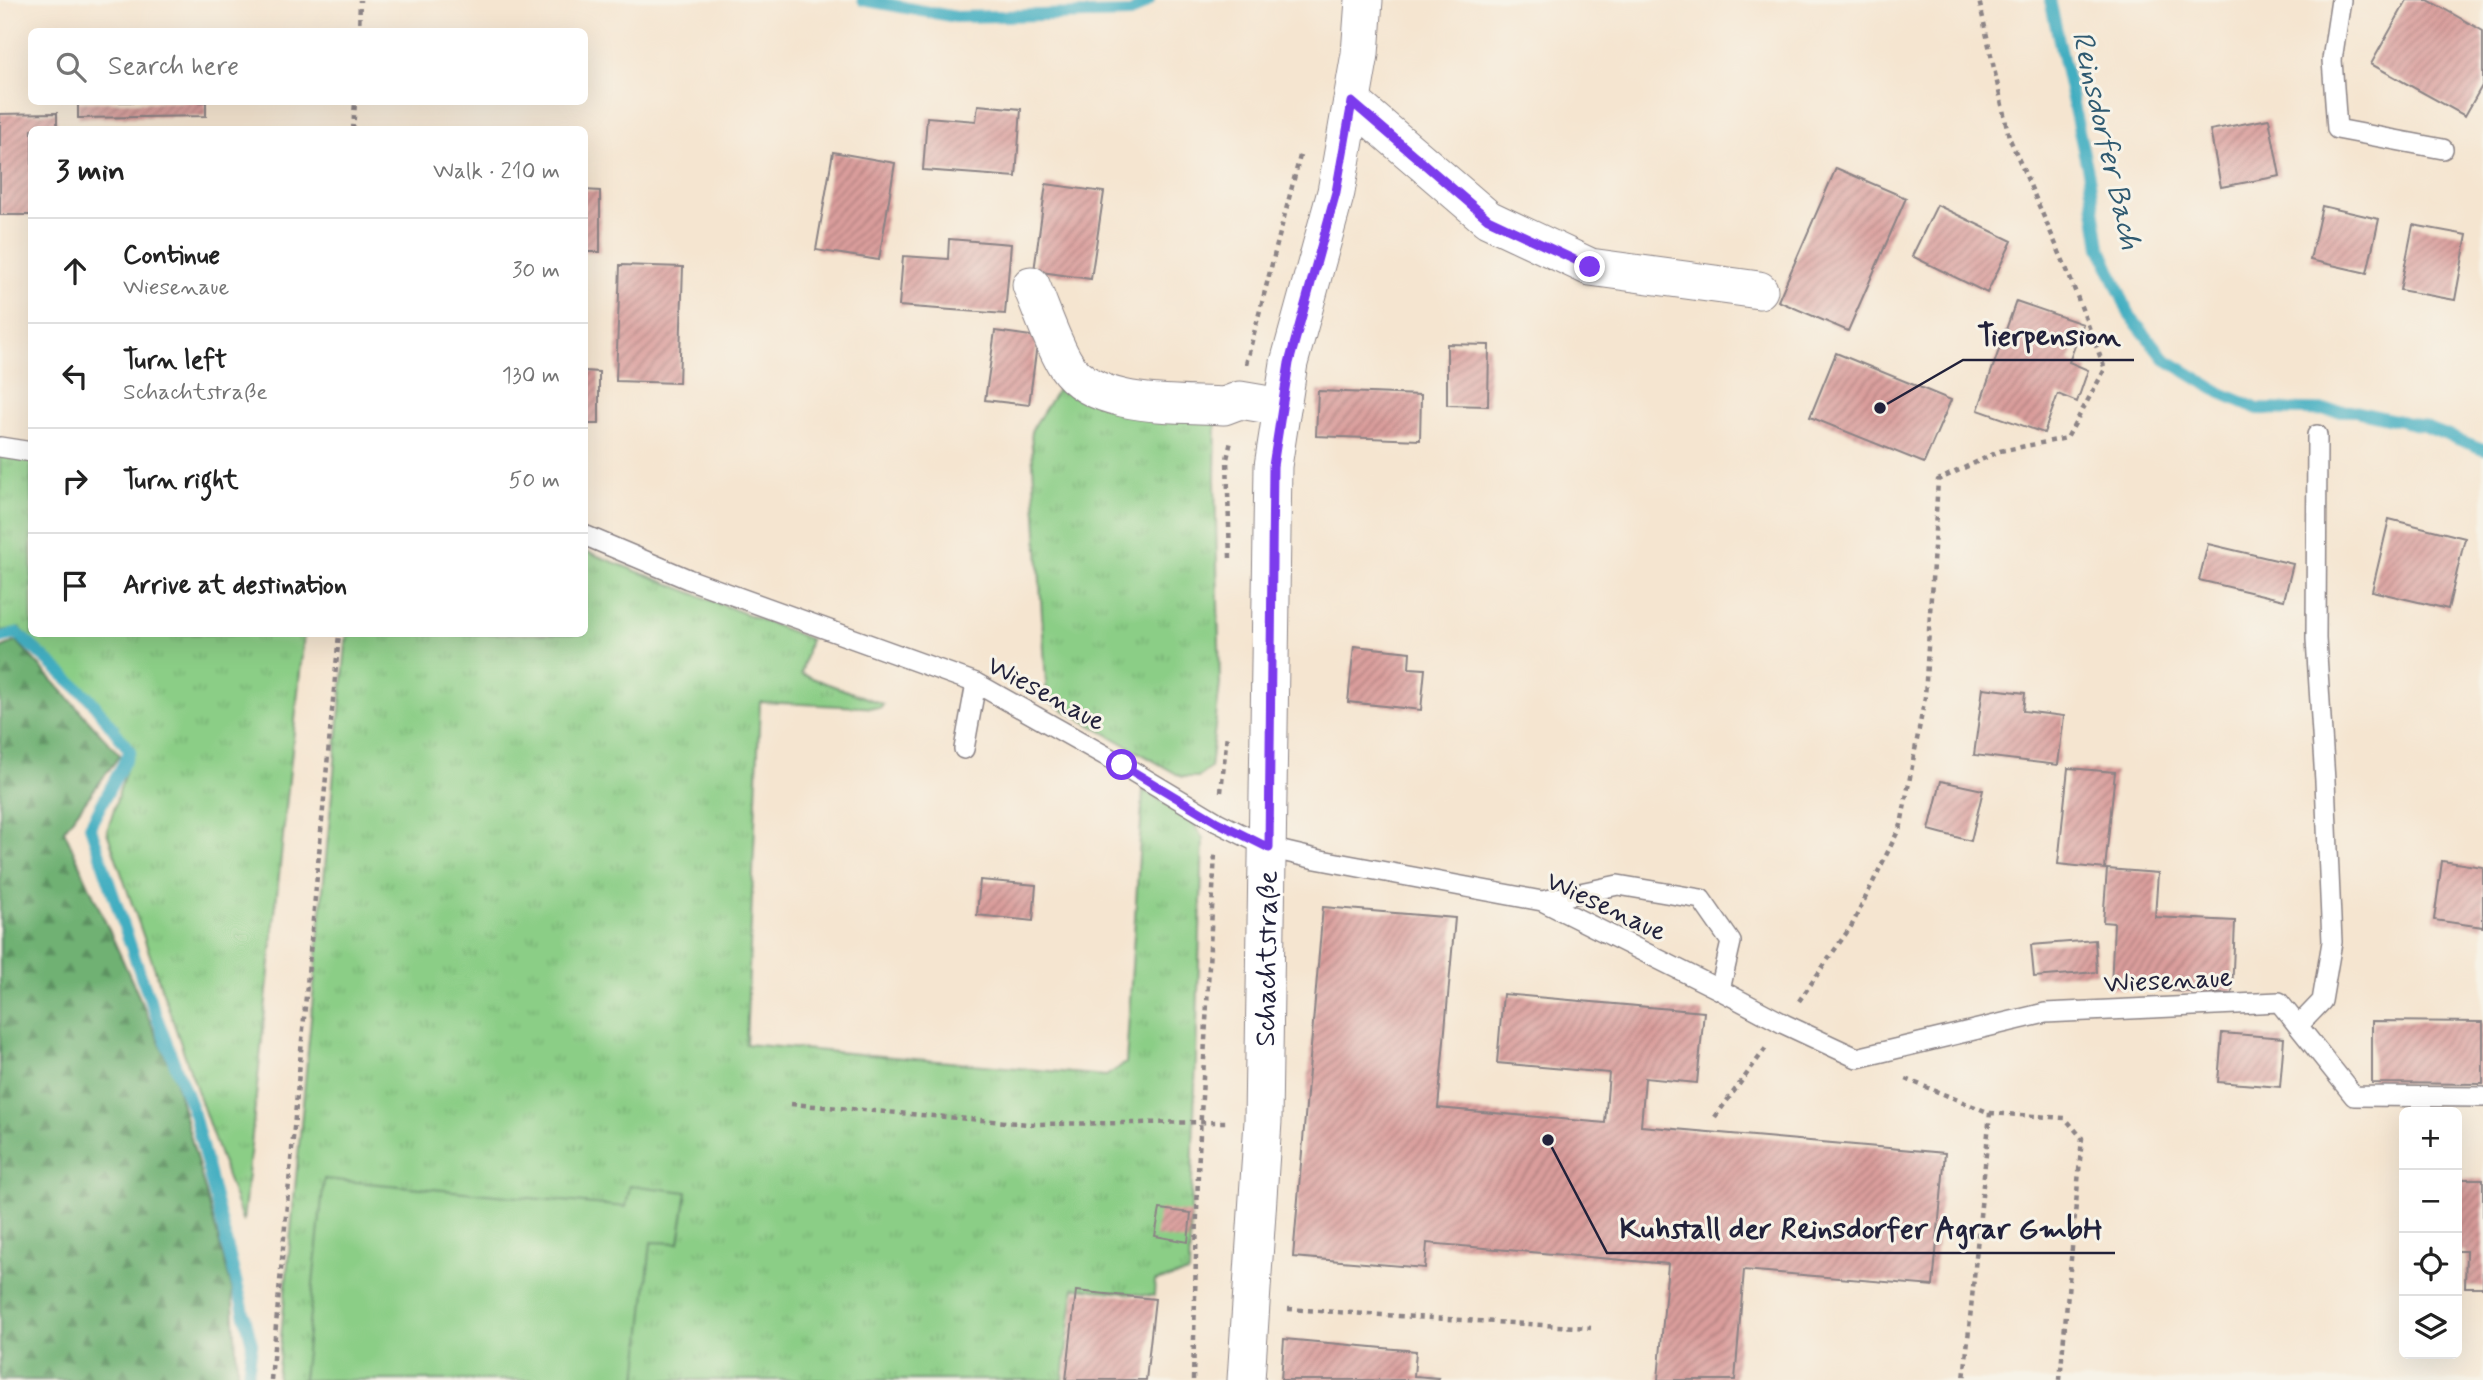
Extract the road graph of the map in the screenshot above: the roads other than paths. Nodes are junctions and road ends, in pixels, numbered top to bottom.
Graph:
1 (1364, 0) edge
2 (2341, 0) edge
3 (1352, 102) junction
4 (2444, 149) dead end
5 (1031, 285) dead end
6 (1759, 289) dead end
7 (1282, 407) junction
8 (2316, 435) dead end
9 (0, 447) edge
10 (28, 451) edge
11 (588, 537) edge
12 (975, 683) junction
13 (964, 749) dead end
14 (1269, 848) junction
15 (1542, 901) junction
16 (1720, 990) junction
17 (2298, 1026) junction
18 (2483, 1097) edge
19 (1246, 1380) edge

1 - 3 street, Schachtstraße
2 - 4 lane
3 - 6 street
3 - 7 street, Schachtstraße
5 - 7 street
7 - 14 street, Schachtstraße
8 - 17 lane
9 - 10 lane
11 - 12 lane, Wiesenaue
12 - 13 lane
12 - 14 lane, Wiesenaue
14 - 15 lane, Wiesenaue
14 - 19 street, Schachtstraße
15 - 16 lane, Wiesenaue
15 - 16 lane
16 - 17 lane, Wiesenaue
17 - 18 lane, Wiesenaue

